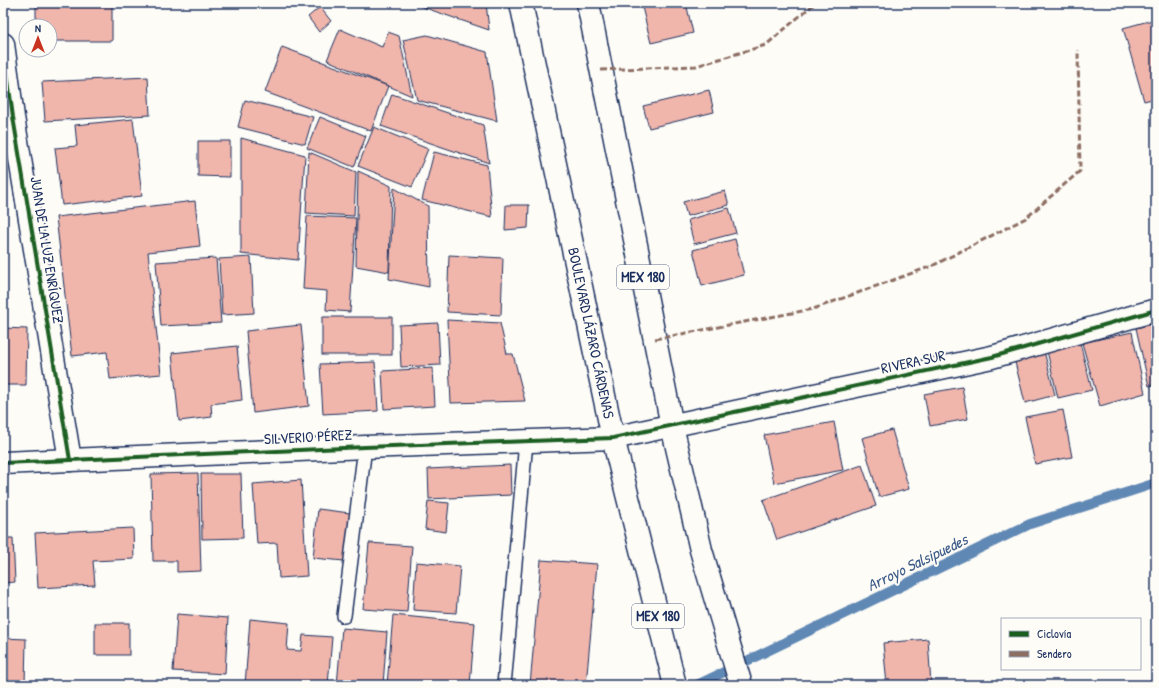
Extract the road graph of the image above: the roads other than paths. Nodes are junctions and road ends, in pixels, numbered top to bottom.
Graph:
1 (521, 3) edge
2 (588, 3) edge
3 (3, 44) edge
4 (8, 117) edge
5 (1156, 310) edge
6 (672, 426) junction
7 (613, 438) junction
8 (526, 442) junction
9 (365, 447) junction
10 (70, 460) junction
11 (3, 463) edge
12 (344, 616) dead end
13 (504, 685) edge
14 (675, 685) edge
15 (741, 685) edge

1 - 7 street, BOULEVARD LÁZARO CÁRDENAS / MEX 180
2 - 6 street, MEX 180
3 - 4 street, JUAN DE LA LUZ ENRÍQUEZ
4 - 10 street, JUAN DE LA LUZ ENRÍQUEZ
5 - 6 street, RIVERA SUR
6 - 7 street, RIVERA SUR
6 - 15 street, MEX 180
7 - 8 street, SILVERIO PÉREZ
7 - 14 street, BOULEVARD LÁZARO CÁRDENAS / MEX 180
8 - 9 street, SILVERIO PÉREZ
8 - 13 lane
9 - 10 street, SILVERIO PÉREZ
9 - 12 lane, SILVERIO PÉREZ
10 - 11 street, SILVERIO PÉREZ

